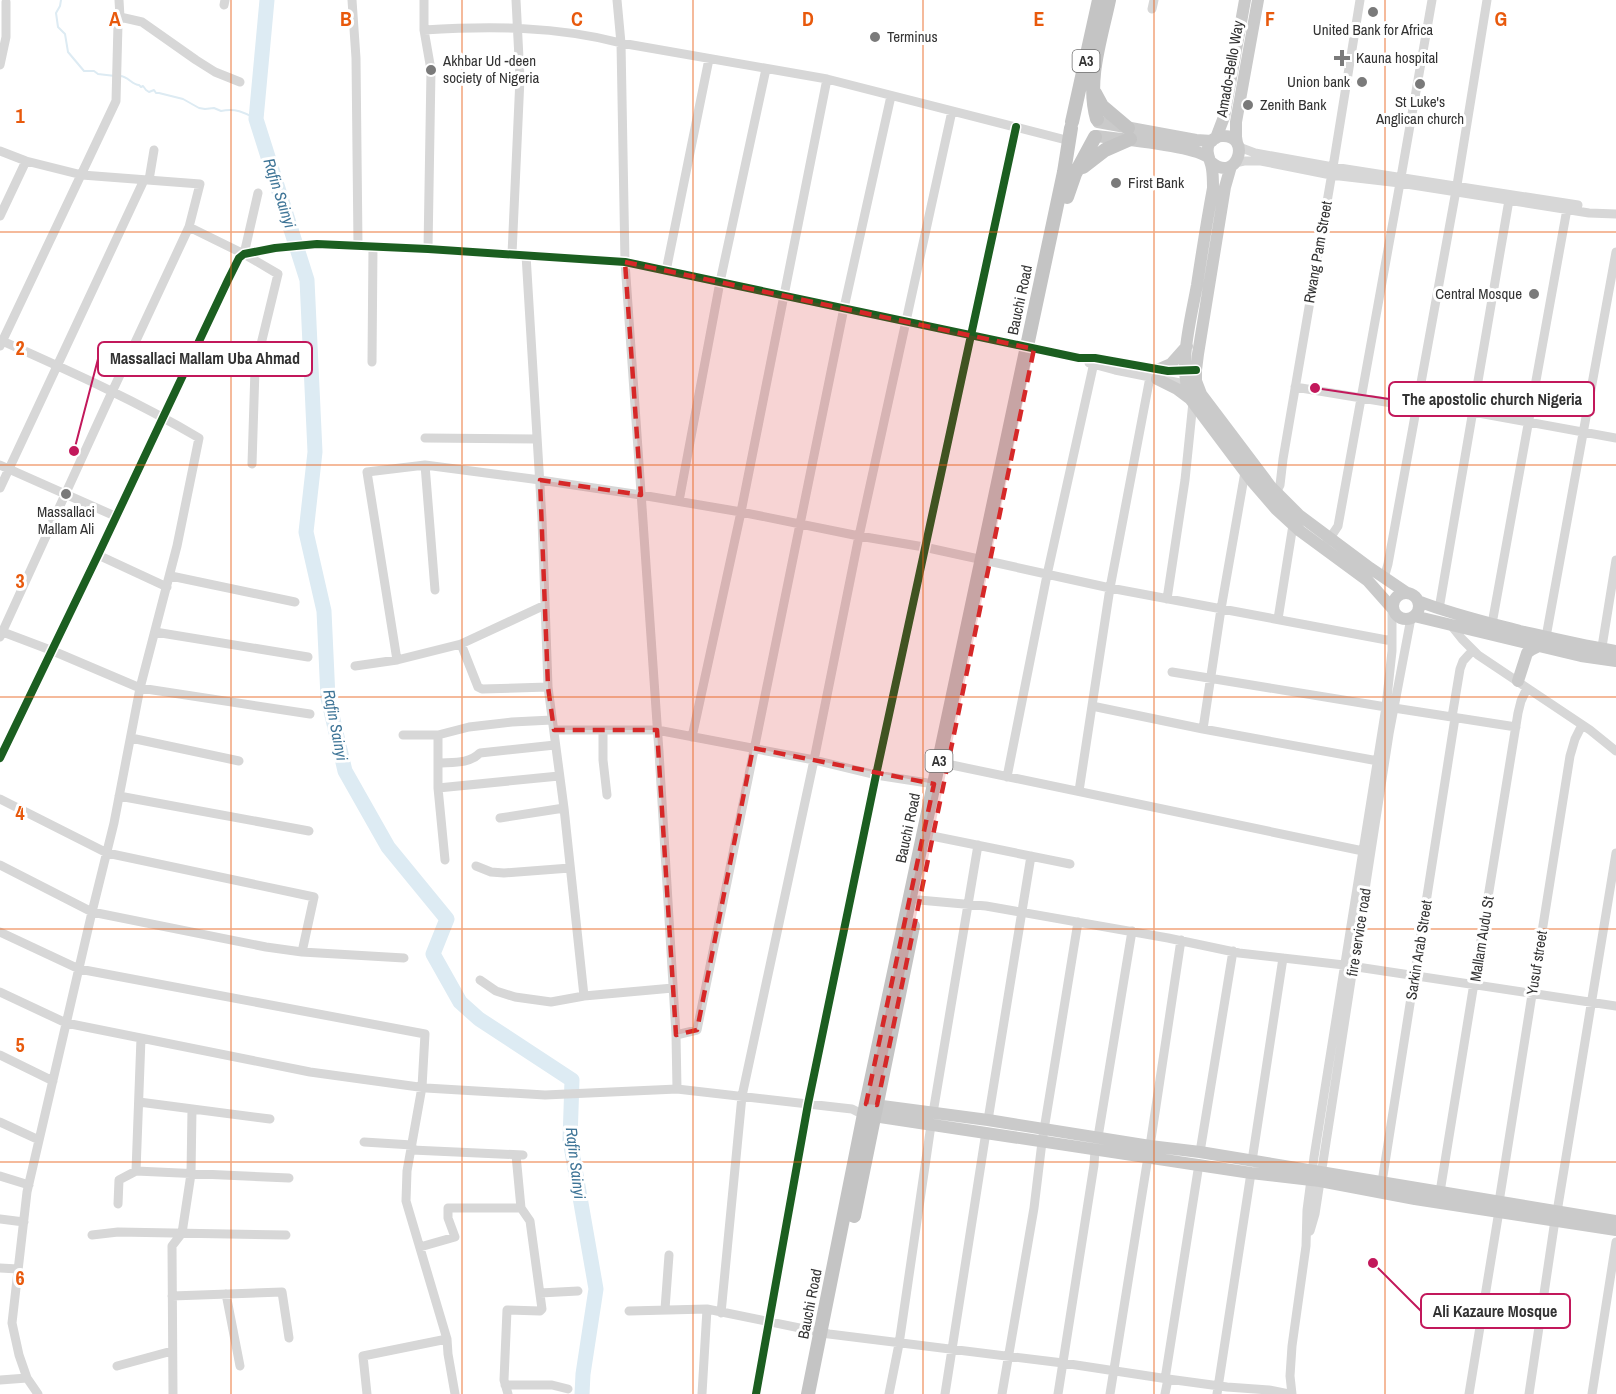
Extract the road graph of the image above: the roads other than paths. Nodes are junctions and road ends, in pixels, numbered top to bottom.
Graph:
1 (119, 0) edge
2 (352, 0) edge
3 (424, 0) edge
4 (516, 0) edge
5 (617, 0) edge
6 (1099, 0) edge
7 (1109, 0) edge
8 (1245, 0) edge
9 (1258, 0) edge
10 (1360, 0) edge
11 (1432, 0) edge
12 (1487, 0) edge
13 (6, 2) dead end
14 (120, 17) junction
15 (517, 29) junction
16 (424, 30) junction
17 (621, 43) junction
18 (710, 59) junction
19 (0, 65) edge
20 (766, 69) junction
21 (827, 80) junction
22 (240, 82) dead end
23 (1093, 88) junction
24 (891, 96) junction
25 (952, 111) junction
26 (1016, 127) junction
27 (1096, 129) junction
28 (1071, 130) junction
29 (1129, 134) junction
30 (1214, 139) junction
31 (1238, 145) junction
32 (154, 150) dead end
33 (0, 151) edge
34 (1210, 160) junction
35 (26, 161) junction
36 (1233, 165) junction
37 (1332, 171) junction
38 (82, 174) junction
39 (1075, 174) junction
40 (147, 180) junction
41 (1401, 180) junction
42 (1456, 189) junction
43 (258, 193) dead end
44 (1509, 200) junction
45 (1567, 209) junction
46 (1616, 213) edge
47 (0, 216) edge
48 (189, 227) junction
49 (358, 246) junction
50 (373, 246) junction
51 (429, 249) junction
52 (1616, 252) edge
53 (244, 254) junction
54 (512, 254) junction
55 (526, 255) junction
56 (625, 262) junction
57 (666, 271) junction
58 (720, 282) junction
59 (784, 296) junction
60 (844, 308) junction
61 (905, 321) junction
62 (970, 335) junction
63 (1, 342) edge
64 (1187, 346) junction
65 (1031, 348) junction
66 (372, 362) dead end
67 (1095, 362) junction
68 (57, 366) junction
69 (1154, 375) junction
70 (1193, 387) junction
71 (1295, 387) junction
72 (112, 392) junction
73 (1362, 399) junction
74 (1416, 407) junction
75 (1473, 412) junction
76 (164, 417) junction
77 (1529, 422) junction
78 (1584, 432) junction
79 (425, 438) dead end
80 (1616, 438) edge
81 (537, 439) junction
82 (252, 464) dead end
83 (424, 465) junction
84 (4, 467) edge
85 (1245, 472) junction
86 (540, 480) junction
87 (0, 488) edge
88 (66, 494) junction
89 (641, 495) junction
90 (1273, 497) junction
91 (679, 501) junction
92 (741, 512) junction
93 (117, 517) junction
94 (800, 524) junction
95 (1293, 525) junction
96 (859, 536) junction
97 (1327, 543) junction
98 (924, 547) junction
99 (98, 555) junction
100 (1616, 560) edge
101 (986, 561) junction
102 (1047, 575) junction
103 (171, 576) junction
104 (1384, 578) junction
105 (167, 586) junction
106 (1110, 588) junction
107 (435, 590) dead end
108 (1407, 593) junction
109 (1167, 598) junction
110 (1418, 601) junction
111 (295, 602) dead end
112 (545, 605) junction
113 (1221, 609) junction
114 (1392, 609) junction
115 (1439, 609) junction
116 (1413, 617) junction
117 (1278, 619) junction
118 (1450, 624) junction
119 (1492, 624) junction
120 (155, 632) junction
121 (1, 633) edge
122 (1392, 641) junction
123 (1542, 642) junction
124 (461, 644) junction
125 (1473, 650) junction
126 (53, 651) junction
127 (1616, 651) edge
128 (1601, 654) junction
129 (308, 657) dead end
130 (398, 660) junction
131 (1616, 661) edge
132 (355, 666) dead end
133 (1172, 672) dead end
134 (1211, 678) junction
135 (1523, 685) junction
136 (548, 687) junction
137 (140, 688) junction
138 (1092, 706) junction
139 (1390, 708) junction
140 (310, 714) dead end
141 (1454, 718) junction
142 (553, 725) junction
143 (1582, 725) junction
144 (1516, 727) junction
145 (1203, 729) junction
146 (603, 730) junction
147 (657, 730) junction
148 (403, 735) dead end
149 (438, 735) junction
150 (692, 737) junction
151 (131, 738) junction
152 (555, 745) junction
153 (753, 748) junction
154 (1616, 751) edge
155 (0, 758) edge
156 (814, 760) junction
157 (239, 761) dead end
158 (1378, 761) junction
159 (438, 763) junction
160 (947, 764) junction
161 (876, 775) junction
162 (559, 776) junction
163 (1007, 777) junction
164 (934, 784) junction
165 (438, 788) junction
166 (1079, 792) junction
167 (607, 795) dead end
168 (119, 796) junction
169 (0, 800) edge
170 (564, 808) junction
171 (500, 818) dead end
172 (309, 831) dead end
173 (932, 836) junction
174 (978, 845) junction
175 (1362, 851) junction
176 (107, 853) junction
177 (1616, 853) edge
178 (1031, 856) junction
179 (445, 860) dead end
180 (1070, 864) dead end
181 (0, 865) edge
182 (476, 866) dead end
183 (570, 868) junction
184 (919, 900) junction
185 (968, 904) junction
186 (92, 912) junction
187 (1022, 912) junction
188 (1078, 922) junction
189 (1132, 931) junction
190 (0, 932) edge
191 (1181, 940) junction
192 (1233, 951) junction
193 (302, 952) junction
194 (404, 957) dead end
195 (1283, 958) junction
196 (1349, 965) junction
197 (79, 969) junction
198 (1415, 975) junction
199 (480, 980) dead end
200 (1475, 985) junction
201 (673, 988) junction
202 (0, 992) edge
203 (1532, 993) junction
204 (584, 996) junction
205 (1591, 1002) junction
206 (1616, 1006) edge
207 (66, 1023) junction
208 (676, 1035) junction
209 (141, 1038) junction
210 (0, 1055) edge
211 (53, 1081) junction
212 (422, 1087) junction
213 (677, 1089) junction
214 (742, 1096) junction
215 (139, 1102) junction
216 (808, 1104) junction
217 (192, 1108) junction
218 (867, 1110) junction
219 (270, 1119) dead end
220 (932, 1119) junction
221 (0, 1122) edge
222 (987, 1126) junction
223 (1044, 1129) junction
224 (39, 1140) junction
225 (364, 1142) dead end
226 (1042, 1142) junction
227 (1096, 1144) junction
228 (412, 1148) junction
229 (1149, 1152) junction
230 (1200, 1158) junction
231 (1251, 1167) junction
232 (136, 1171) junction
233 (191, 1174) junction
234 (0, 1176) edge
235 (1316, 1176) junction
236 (289, 1178) dead end
237 (1382, 1182) junction
238 (29, 1185) junction
239 (1440, 1192) junction
240 (118, 1204) dead end
241 (1499, 1207) junction
242 (521, 1208) junction
243 (1556, 1216) junction
244 (0, 1219) edge
245 (1616, 1221) edge
246 (24, 1222) junction
247 (1616, 1230) edge
248 (182, 1233) junction
249 (92, 1235) dead end
250 (286, 1235) dead end
251 (1616, 1242) edge
252 (420, 1247) junction
253 (669, 1255) dead end
254 (0, 1268) edge
255 (18, 1269) junction
256 (578, 1291) dead end
257 (540, 1293) junction
258 (226, 1294) junction
259 (172, 1296) junction
260 (665, 1309) junction
261 (707, 1309) junction
262 (629, 1311) dead end
263 (721, 1313) junction
264 (0, 1322) edge
265 (769, 1322) junction
266 (12, 1323) junction
267 (825, 1333) junction
268 (289, 1338) dead end
269 (447, 1339) junction
270 (898, 1344) junction
271 (951, 1350) junction
272 (171, 1351) junction
273 (1008, 1356) junction
274 (1064, 1363) junction
275 (117, 1366) dead end
276 (240, 1366) dead end
277 (1114, 1371) junction
278 (27, 1378) junction
279 (1166, 1379) junction
280 (0, 1380) edge
281 (507, 1389) edge
282 (568, 1389) dead end
283 (1218, 1390) edge
284 (1268, 1392) edge
285 (38, 1394) edge
286 (173, 1394) edge
287 (367, 1394) edge
288 (455, 1394) edge
289 (702, 1394) edge
290 (756, 1394) edge
291 (808, 1394) edge
292 (817, 1394) edge
293 (889, 1394) edge
294 (945, 1394) edge
295 (1002, 1394) edge
296 (1058, 1394) edge
297 (1110, 1394) edge
298 (1165, 1394) edge
299 (1290, 1394) edge
300 (1469, 1394) edge
301 (1529, 1394) edge
302 (1592, 1394) edge

1 - 14 street
2 - 49 street
3 - 16 street
4 - 15 street
5 - 17 street
6 - 28 highway, A3
7 - 23 highway, A3
8 - 30 main road, Amado-Bello Way
9 - 31 main road, Amado-Bello Way
10 - 37 street, Rwang Pam Street
11 - 41 street
12 - 42 street
13 - 19 street
14 - 22 street
14 - 38 street
15 - 16 street
15 - 17 street
15 - 54 street
16 - 51 street
17 - 18 street
17 - 56 street
18 - 20 street
18 - 57 street
20 - 21 street
20 - 58 street
21 - 24 street
21 - 59 street
23 - 27 highway, A3
23 - 29 highway, A3
24 - 25 street
24 - 60 street
25 - 26 street
25 - 61 street
26 - 28 street
26 - 62 street
27 - 28 highway
27 - 28 highway
27 - 29 main road
27 - 39 highway, Bauchi Road / A3
28 - 65 highway, Bauchi Road / A3
29 - 30 main road
29 - 34 main road
29 - 39 highway
30 - 31 main road
30 - 34 main road
31 - 36 main road
31 - 37 street
32 - 40 street
33 - 35 street
34 - 36 main road
34 - 64 main road
35 - 38 street
35 - 47 street
36 - 37 street
36 - 70 main road
37 - 41 street
37 - 71 street, Rwang Pam Street
38 - 40 street
38 - 63 street
39 - 65 highway, Bauchi Road / A3
40 - 48 street
40 - 68 street
41 - 42 street
41 - 73 street
42 - 44 street
42 - 46 street
42 - 74 street
43 - 53 street
44 - 45 street
44 - 75 street
45 - 46 street
45 - 77 street
48 - 53 street
48 - 72 street
49 - 50 street
49 - 53 street
50 - 51 street
50 - 66 street
51 - 54 street
52 - 78 street
53 - 76 street
53 - 82 street
54 - 55 street
55 - 56 street
55 - 81 street
56 - 57 street
56 - 89 street
57 - 58 street
58 - 59 street
58 - 91 street
59 - 60 street
59 - 92 street
60 - 61 street
60 - 94 street
61 - 62 street
61 - 96 street
62 - 65 street
62 - 98 street
63 - 68 street
64 - 69 main road
64 - 70 main road
65 - 67 street
65 - 101 highway, Bauchi Road / A3
67 - 69 street
67 - 102 street
68 - 72 street
68 - 84 street
69 - 70 street
69 - 70 main road
69 - 106 street
70 - 85 main road
70 - 90 main road
70 - 109 street
71 - 73 street
71 - 90 street, Rwang Pam Street
72 - 76 street
72 - 88 street
73 - 74 street
73 - 97 street
74 - 75 street
74 - 104 street
75 - 77 street
75 - 115 street
76 - 93 street
76 - 103 street
77 - 78 street
77 - 119 street
78 - 80 street
78 - 123 street
79 - 81 street
81 - 86 street
83 - 86 street
83 - 107 street
83 - 130 street
84 - 87 street
84 - 88 street
85 - 90 main road
85 - 113 street
86 - 89 street
86 - 112 street
88 - 93 street
88 - 121 street
89 - 91 street
89 - 147 street
90 - 95 main road
90 - 97 main road
91 - 92 street
92 - 94 street
92 - 150 street
93 - 99 street
94 - 96 street
94 - 153 street
95 - 97 main road
95 - 117 street
96 - 98 street
96 - 156 street
97 - 104 main road
97 - 114 main road
98 - 101 street
98 - 161 street
99 - 105 street
99 - 126 street
100 - 128 street
101 - 102 street
101 - 160 highway, Bauchi Road / A3
101 - 164 highway, Bauchi Road / A3
102 - 106 street
102 - 163 street
103 - 105 street
103 - 111 street
104 - 108 main road
105 - 120 street
106 - 109 street
106 - 138 street
108 - 110 main road
108 - 114 main road
109 - 113 street
110 - 115 main road
110 - 116 main road
112 - 124 street
112 - 136 street
113 - 117 street
113 - 134 street
114 - 116 main road
114 - 122 street
115 - 119 main road
116 - 118 main road
116 - 139 street, fire service road
117 - 122 street
118 - 123 main road
118 - 125 street
119 - 123 main road
120 - 129 street
120 - 137 street
121 - 126 street
122 - 139 street
123 - 128 main road
123 - 135 main road
124 - 130 street
124 - 136 street
125 - 135 street
125 - 141 street, Sarkin Arab Street
126 - 137 street
126 - 155 street
127 - 128 main road
128 - 131 main road
130 - 132 street
133 - 134 street
134 - 139 street
134 - 145 street
135 - 143 street
135 - 144 street, Mallam Audu St
136 - 142 street
137 - 140 street
137 - 151 street
138 - 145 street
138 - 166 street
139 - 141 street
139 - 158 street
139 - 196 street, fire service road
141 - 144 street
141 - 198 street, Sarkin Arab Street
142 - 146 street
142 - 149 street
142 - 152 street
143 - 154 street
143 - 203 street, Yusuf street
144 - 200 street, Mallam Audu St
145 - 158 street
146 - 147 street
146 - 167 street
147 - 150 street
147 - 201 street
148 - 149 street
149 - 159 street
150 - 153 street
151 - 157 street
151 - 168 street
152 - 159 street
152 - 162 street
153 - 156 street
153 - 208 street
156 - 161 street
156 - 214 street
158 - 175 street
159 - 165 street
160 - 163 street
160 - 173 highway, Bauchi Road / A3
161 - 164 street
161 - 216 street
162 - 165 street
162 - 170 street
163 - 166 street
164 - 218 highway, Bauchi Road / A3
165 - 179 street
166 - 175 street
168 - 172 street
168 - 176 street
169 - 176 street
170 - 171 street
170 - 183 street
173 - 174 street
173 - 184 highway, Bauchi Road / A3
174 - 178 street
174 - 185 street
175 - 196 street
176 - 186 street
176 - 193 street
177 - 205 street
178 - 180 street
178 - 187 street
181 - 186 street
182 - 183 street
183 - 204 street
184 - 185 street
184 - 218 highway, Bauchi Road / A3
185 - 187 street
185 - 220 street
186 - 193 street
186 - 197 street
187 - 188 street
187 - 222 street
188 - 189 street
188 - 223 street
189 - 191 street
189 - 227 street
190 - 197 street
191 - 192 street
191 - 229 street
192 - 195 street
192 - 230 street
193 - 194 street
195 - 196 street
195 - 231 street
196 - 198 street
196 - 235 street, fire service road
197 - 207 street
197 - 212 street
198 - 200 street
198 - 237 street, Sarkin Arab Street
199 - 204 street
200 - 203 street
200 - 239 street, Mallam Audu St
201 - 204 street
201 - 208 street
202 - 207 street
203 - 205 street
203 - 241 street, Yusuf street
205 - 206 street
205 - 243 street
207 - 209 street
207 - 211 street
208 - 213 street
209 - 212 street
209 - 215 street
210 - 211 street
211 - 224 street
212 - 213 street
212 - 228 street
213 - 214 street
214 - 216 street
214 - 263 street
215 - 217 street
215 - 232 street
216 - 218 street
216 - 265 street
217 - 219 street
217 - 233 street
218 - 220 main road
218 - 267 highway, Bauchi Road / A3
220 - 222 main road
220 - 270 street
221 - 224 street
222 - 223 main road
222 - 226 main road
222 - 271 street
223 - 226 street
223 - 227 main road
224 - 238 street
225 - 228 street
226 - 227 main road
226 - 273 street
227 - 229 main road
227 - 274 street
228 - 242 street
228 - 252 street
229 - 230 main road
229 - 277 street
230 - 231 main road
230 - 279 street
231 - 235 main road
231 - 283 street
232 - 233 street
232 - 240 street
233 - 236 street
233 - 248 street
234 - 238 street
235 - 237 main road
235 - 241 main road
235 - 299 street, fire service road
237 - 239 main road
238 - 246 street
239 - 241 main road
241 - 243 main road
241 - 300 street, Yusuf street
242 - 252 street
242 - 257 street
243 - 245 main road
243 - 247 main road
243 - 301 street
244 - 246 street
246 - 255 street
248 - 249 street
248 - 250 street
248 - 259 street
251 - 302 street
252 - 269 street
253 - 260 street
254 - 255 street
255 - 266 street
256 - 257 street
257 - 281 street
258 - 259 street
258 - 268 street
258 - 276 street
259 - 272 street
260 - 261 street
260 - 262 street
261 - 263 street
261 - 289 street
263 - 265 street
264 - 266 street
265 - 267 street
265 - 290 street
266 - 278 street
267 - 270 street
267 - 291 highway, Bauchi Road / A3
267 - 292 highway, Bauchi Road / A3
269 - 287 street
269 - 288 street
270 - 271 street
270 - 293 street
271 - 273 street
271 - 294 street
272 - 275 street
272 - 286 street
273 - 274 street
273 - 295 street
274 - 277 street
274 - 296 street
277 - 279 street
277 - 297 street
278 - 280 street
278 - 285 street
279 - 283 street
279 - 298 street
281 - 282 street
283 - 284 street
284 - 299 street

